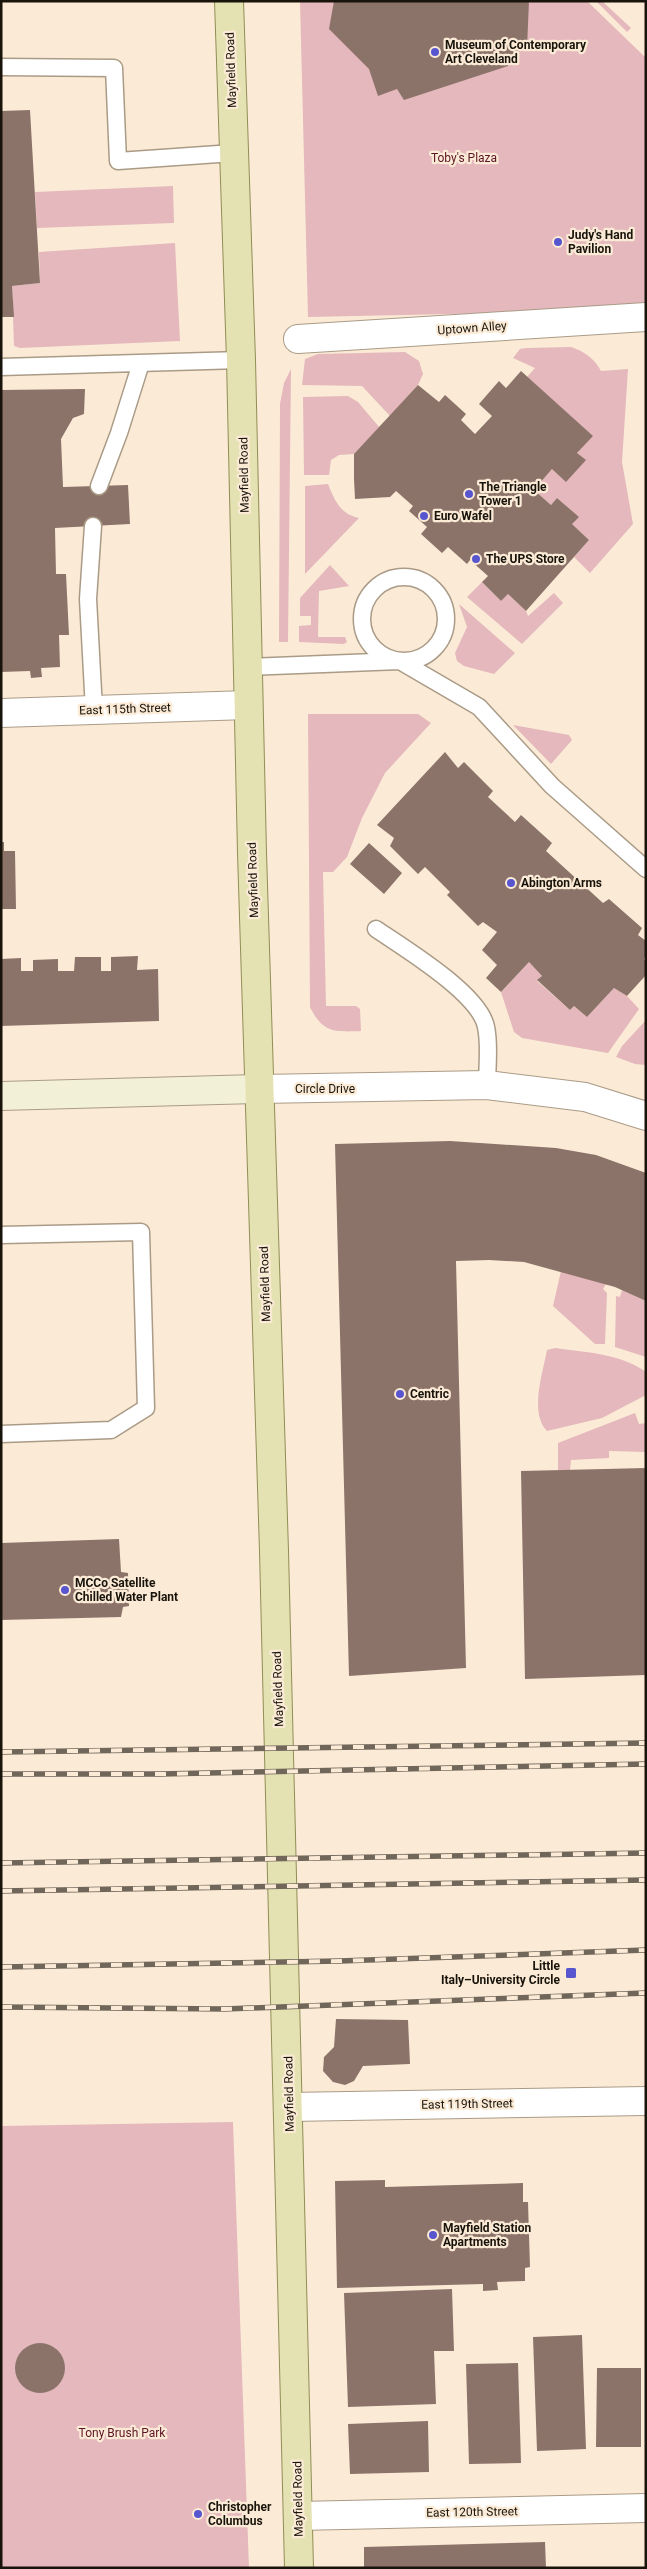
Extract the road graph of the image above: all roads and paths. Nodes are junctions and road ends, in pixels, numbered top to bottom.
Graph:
1 (228, 1) edge
2 (1, 67) edge
3 (233, 153) junction
4 (646, 318) edge
5 (298, 339) dead end
6 (241, 360) junction
7 (142, 364) junction
8 (1, 367) edge
9 (99, 486) dead end
10 (93, 526) dead end
11 (400, 661) junction
12 (248, 667) junction
13 (248, 705) junction
14 (94, 710) junction
15 (1, 713) edge
16 (646, 869) edge
17 (376, 928) dead end
18 (487, 1085) junction
19 (259, 1089) junction
20 (1, 1096) edge
21 (646, 1116) edge
22 (1, 1236) edge
23 (1, 1434) edge
24 (646, 2101) edge
25 (289, 2107) junction
26 (646, 2508) edge
27 (299, 2516) junction
28 (300, 2568) edge

1 - 3 main road, Mayfield Road
2 - 3 lane
3 - 6 main road, Mayfield Road
4 - 5 street, Uptown Alley
6 - 7 lane
6 - 12 main road, Mayfield Road
7 - 8 lane
7 - 9 lane
10 - 14 lane
11 - 11 lane
11 - 12 lane
11 - 16 lane
12 - 13 main road, Mayfield Road
13 - 14 street, East 115th Street
13 - 19 main road, Mayfield Road
14 - 15 street, East 115th Street
17 - 18 lane
18 - 19 street, Circle Drive
18 - 21 street, Circle Drive
19 - 20 street, Circle Drive
19 - 25 main road, Mayfield Road
22 - 23 lane
24 - 25 street, East 119th Street
25 - 27 main road, Mayfield Road
26 - 27 street, East 120th Street
27 - 28 main road, Mayfield Road

